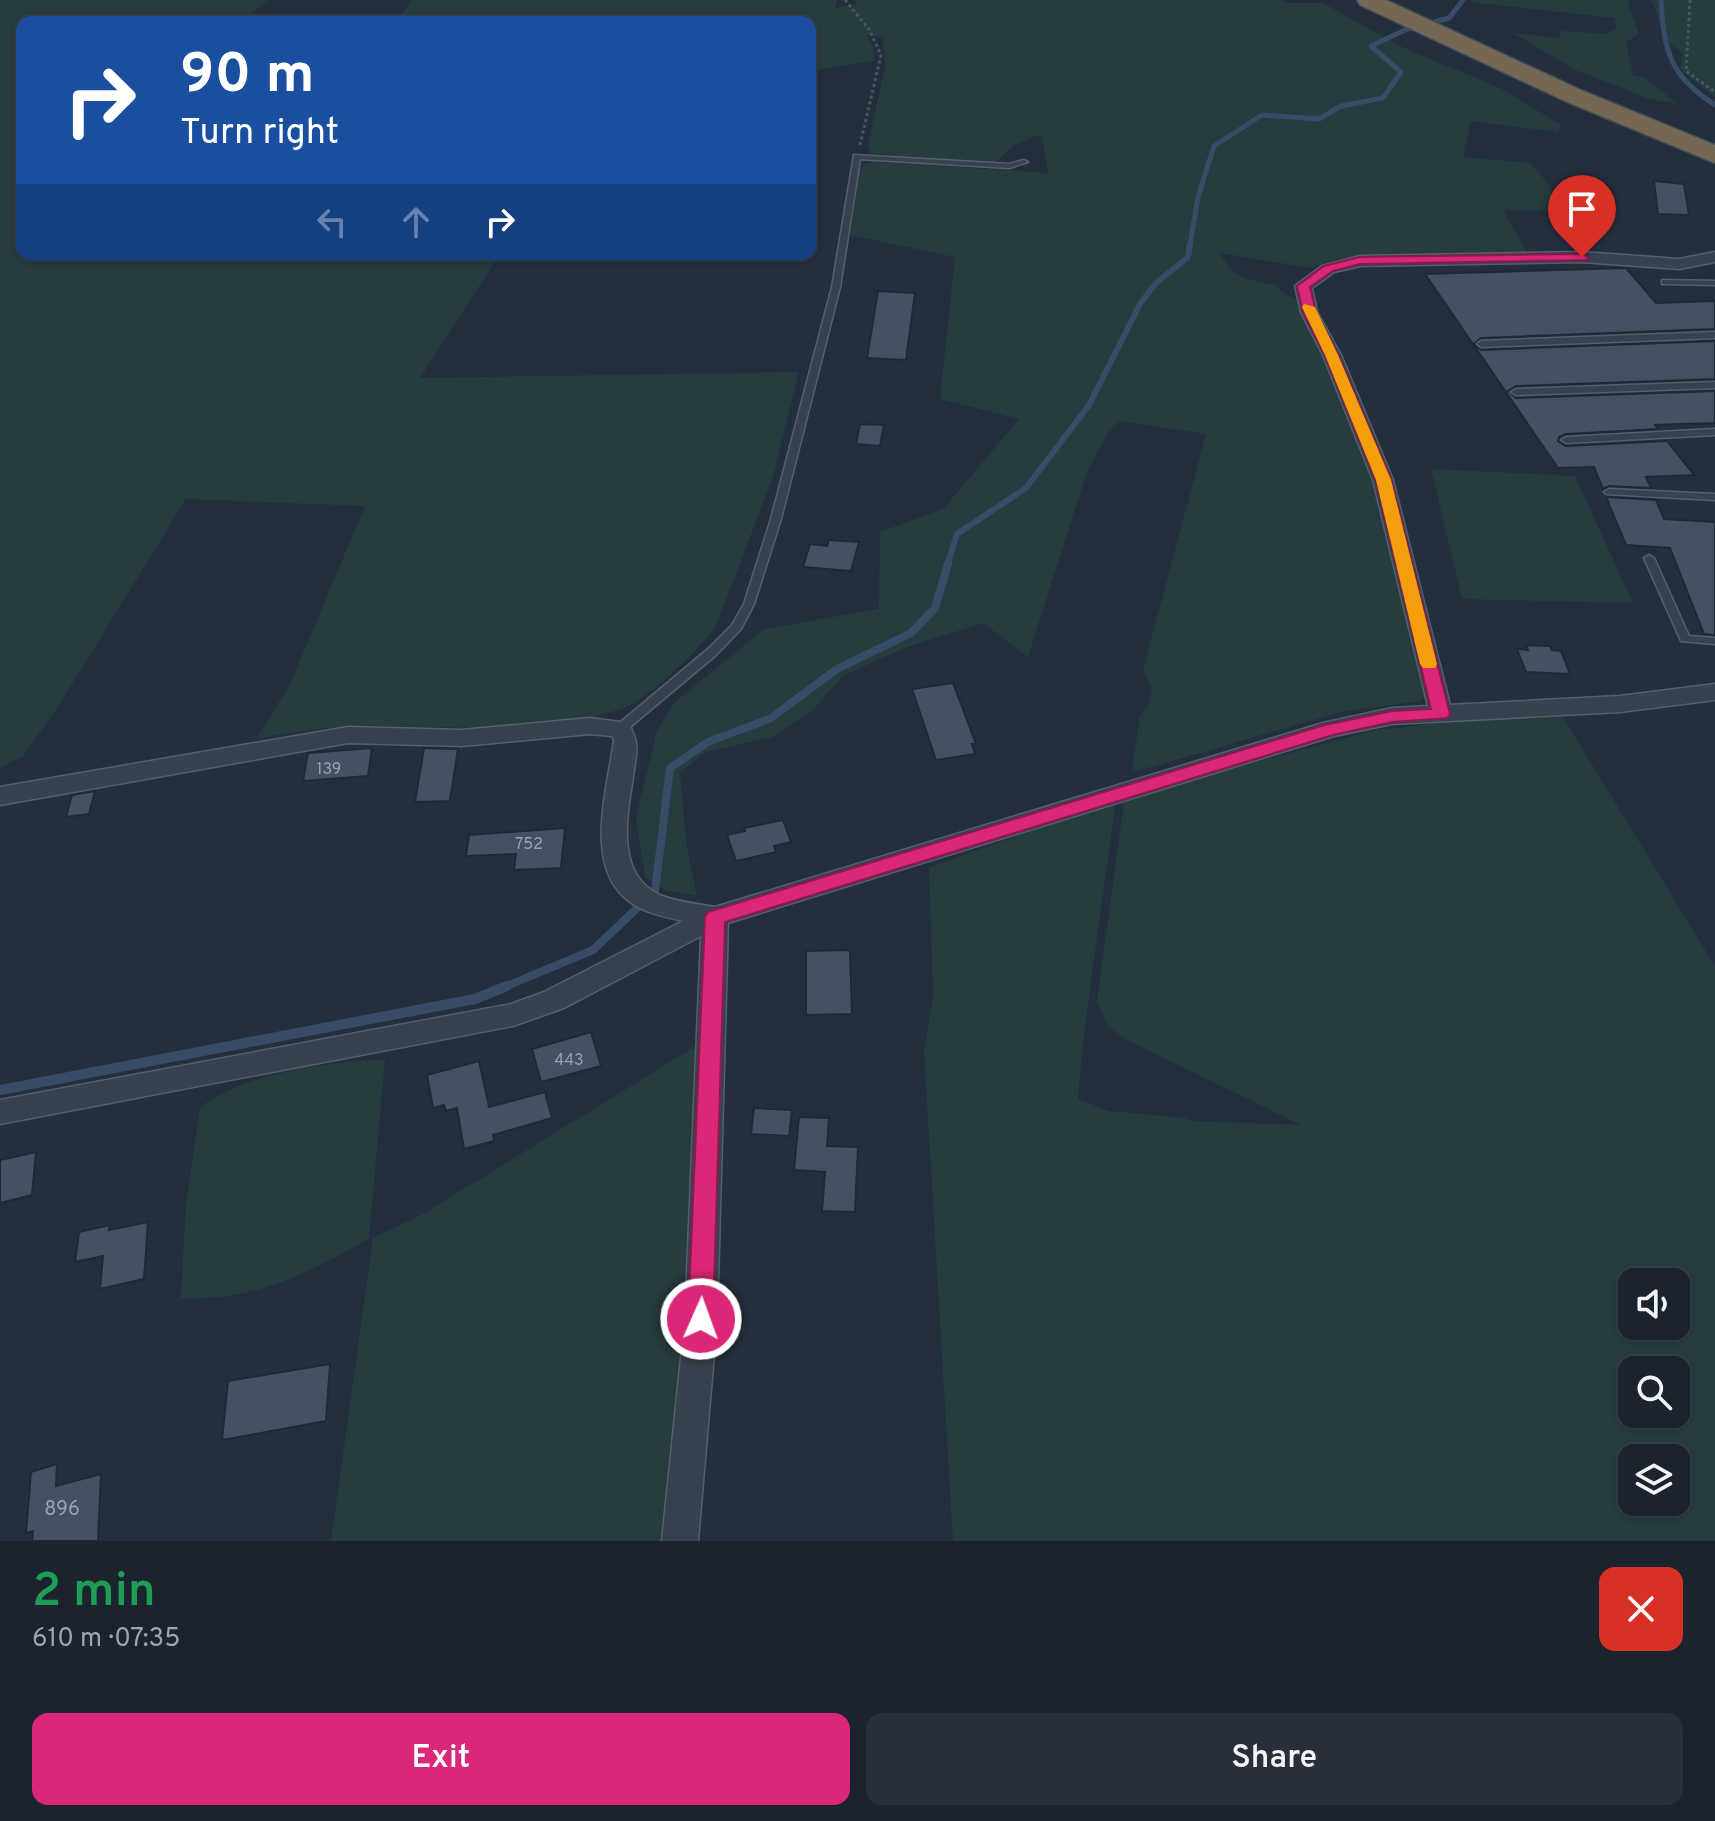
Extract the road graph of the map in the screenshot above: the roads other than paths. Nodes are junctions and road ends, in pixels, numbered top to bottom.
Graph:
1 (1378, 1) edge
2 (1706, 145) edge
3 (1024, 162) dead end
4 (1715, 257) edge
5 (1665, 282) dead end
6 (1715, 283) edge
7 (1715, 335) edge
8 (1481, 344) dead end
9 (1715, 385) edge
10 (1516, 392) dead end
11 (1712, 432) edge
12 (1566, 440) dead end
13 (1715, 442) edge
14 (1609, 492) dead end
15 (1715, 497) edge
16 (1649, 558) dead end
17 (1715, 641) edge
18 (1715, 692) edge
19 (1441, 714) junction
20 (620, 729) junction
21 (0, 796) edge
22 (715, 917) junction
23 (0, 1112) edge
24 (680, 1541) edge

1 - 2 highway
3 - 20 lane
4 - 19 street
5 - 6 lane
7 - 8 lane
9 - 10 lane
11 - 12 lane
11 - 13 lane
14 - 15 lane
16 - 17 lane
18 - 19 street
19 - 22 street
20 - 21 street
20 - 22 street
22 - 23 street
22 - 24 street

